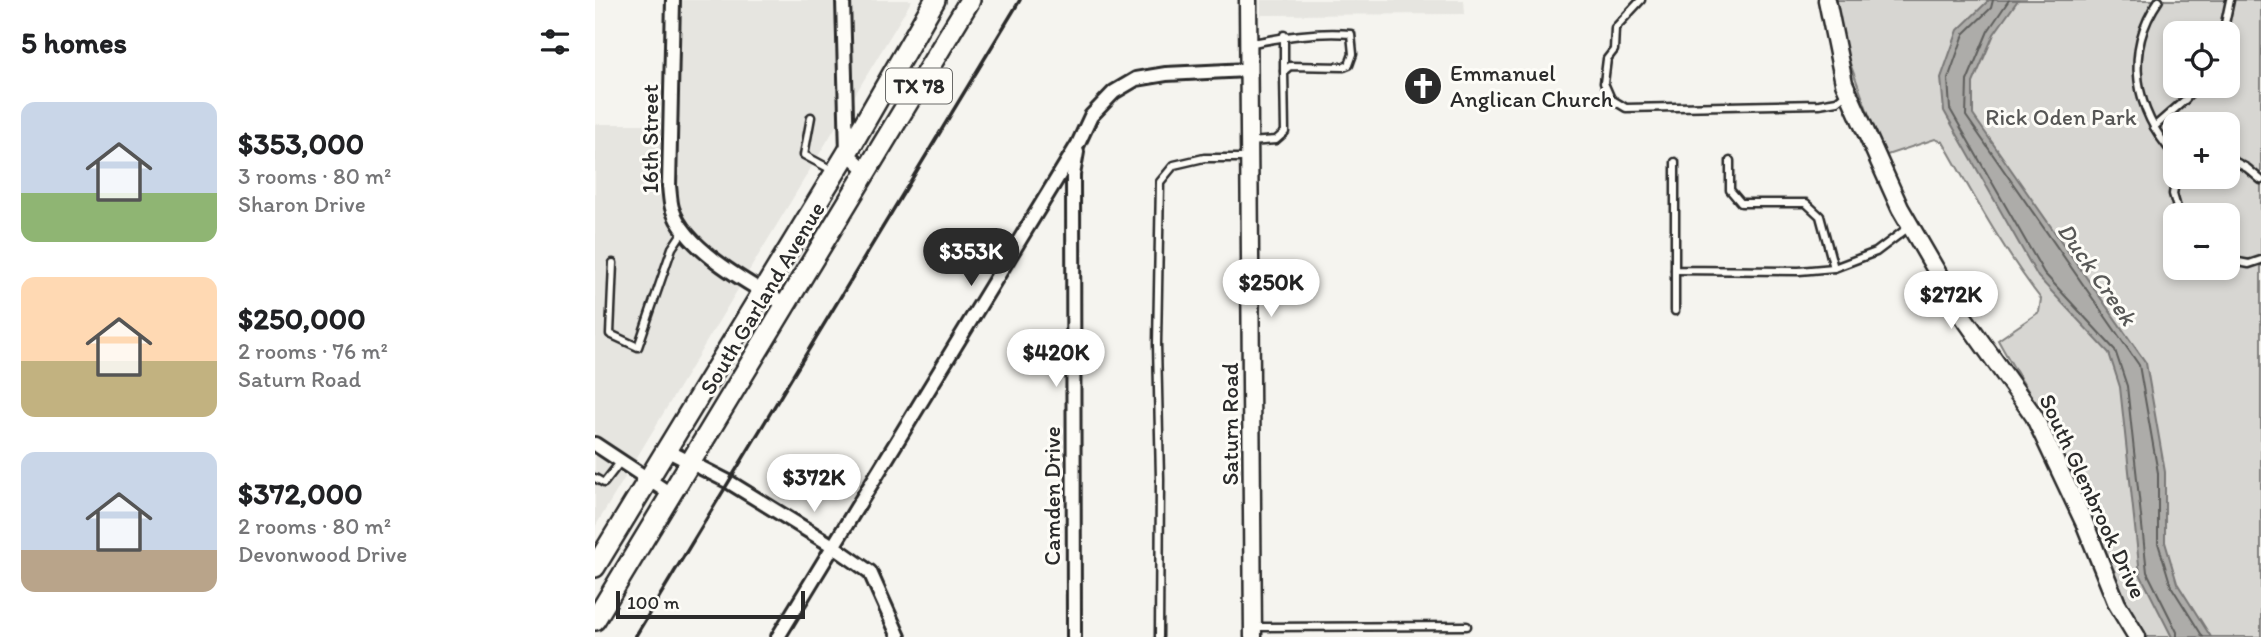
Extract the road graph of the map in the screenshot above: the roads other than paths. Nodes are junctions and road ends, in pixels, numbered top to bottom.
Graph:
1 (673, 0) edge
2 (843, 0) edge
3 (935, 0) edge
4 (970, 0) edge
5 (1248, 0) edge
6 (1641, 0) edge
7 (1827, 0) edge
8 (2159, 0) edge
9 (2230, 0) edge
10 (2226, 21) edge
11 (1284, 35) junction
12 (1248, 44) junction
13 (1248, 70) junction
14 (1284, 71) junction
15 (1848, 92) junction
16 (2187, 98) edge
17 (811, 117) dead end
18 (2154, 127) junction
19 (2163, 139) edge
20 (1078, 144) junction
21 (1250, 150) junction
22 (847, 153) junction
23 (1730, 161) dead end
24 (1675, 162) dead end
25 (2240, 164) edge
26 (867, 171) junction
27 (835, 172) junction
28 (2261, 180) edge
29 (1910, 226) junction
30 (684, 230) junction
31 (2261, 260) edge
32 (2240, 262) edge
33 (613, 263) dead end
34 (1834, 268) junction
35 (1675, 270) junction
36 (763, 290) junction
37 (786, 305) junction
38 (1675, 311) dead end
39 (595, 444) edge
40 (666, 450) junction
41 (621, 461) junction
42 (691, 463) junction
43 (595, 478) edge
44 (648, 478) junction
45 (672, 495) junction
46 (834, 546) junction
47 (595, 567) edge
48 (595, 620) edge
49 (1467, 626) dead end
50 (1253, 632) edge
51 (778, 637) edge
52 (899, 637) edge
53 (1074, 637) edge
54 (1159, 637) edge
55 (2137, 637) edge

1 - 30 street, 16th Street
2 - 22 street
3 - 22 main road, South Garland Avenue / TX 78
4 - 26 main road, South Garland Avenue / TX 78
5 - 12 street, Saturn Road
6 - 15 lane
7 - 15 street, South Glenbrook Drive
8 - 18 lane
9 - 10 lane
11 - 12 lane
11 - 14 lane
11 - 14 lane
12 - 13 street, Saturn Road
13 - 20 street
13 - 21 street, Saturn Road
14 - 21 lane
15 - 29 street, South Glenbrook Drive
16 - 18 lane
17 - 27 lane
18 - 19 lane
20 - 46 street
20 - 53 street, Camden Drive
21 - 50 street, Saturn Road
21 - 54 lane
22 - 26 street
22 - 27 main road, South Garland Avenue / TX 78
23 - 34 lane
24 - 35 lane
25 - 28 lane
26 - 37 main road, South Garland Avenue / TX 78
27 - 36 main road, South Garland Avenue / TX 78
29 - 34 lane
29 - 55 street, South Glenbrook Drive
30 - 33 lane
30 - 36 street, 16th Street
31 - 32 lane
34 - 35 lane
35 - 38 lane
36 - 37 street, 16th Street
36 - 40 main road, South Garland Avenue / TX 78
37 - 42 main road, South Garland Avenue / TX 78
39 - 41 street
40 - 42 street
40 - 44 main road, South Garland Avenue / TX 78
41 - 43 lane
41 - 44 street
42 - 45 main road, South Garland Avenue / TX 78
42 - 46 street
44 - 45 street
44 - 47 main road, South Garland Avenue / TX 78
45 - 48 main road, South Garland Avenue / TX 78
46 - 51 street
46 - 52 street
49 - 50 lane

